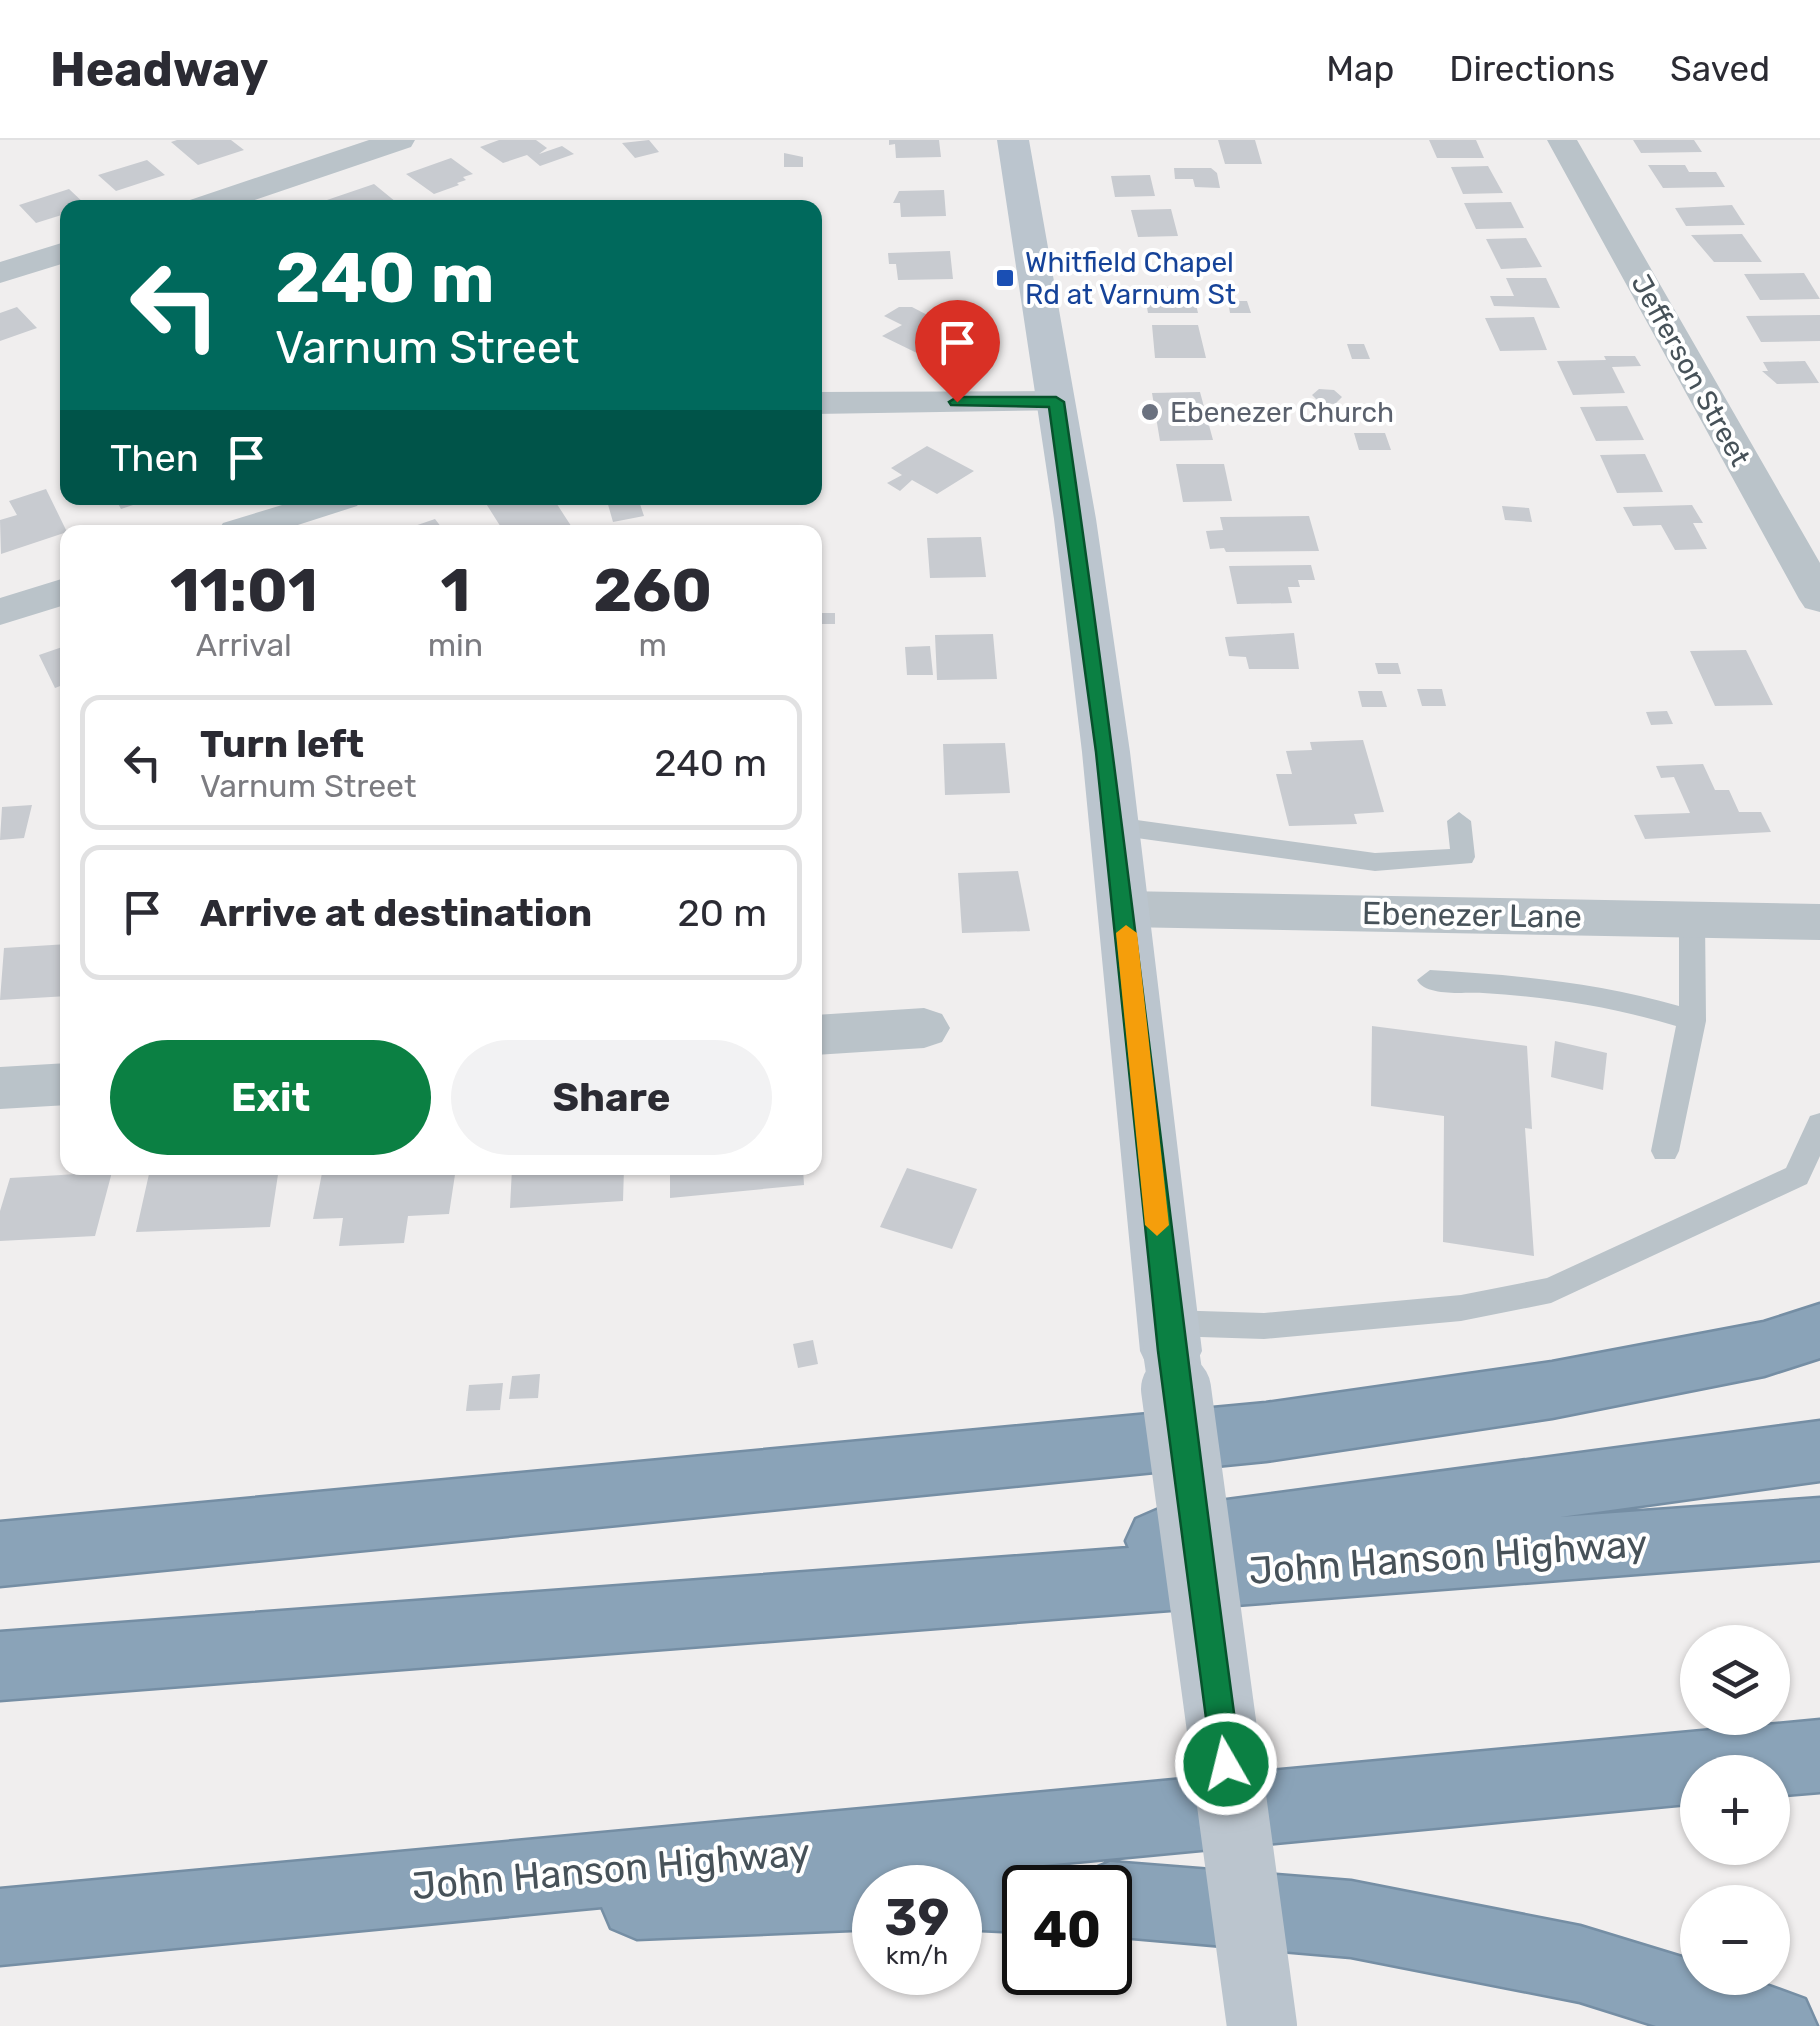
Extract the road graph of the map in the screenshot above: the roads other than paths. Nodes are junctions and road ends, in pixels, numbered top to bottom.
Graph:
1 (400, 140) edge
2 (1013, 140) edge
3 (1562, 140) edge
4 (222, 200) edge
5 (60, 254) edge
6 (0, 274) edge
7 (1056, 402) junction
8 (822, 403) edge
9 (321, 505) edge
10 (259, 525) edge
11 (60, 593) edge
12 (1820, 600) edge
13 (0, 612) edge
14 (1459, 821) dead end
15 (1114, 826) junction
16 (1124, 908) junction
17 (1692, 919) junction
18 (1820, 922) edge
19 (1430, 980) dead end
20 (1693, 1022) junction
21 (924, 1028) dead end
22 (822, 1035) edge
23 (60, 1084) edge
24 (0, 1088) edge
25 (1820, 1124) edge
26 (1665, 1150) dead end
27 (1820, 1331) edge
28 (1169, 1337) junction
29 (1820, 1451) edge
30 (1820, 1529) edge
31 (0, 1554) edge
32 (442, 1632) junction
33 (0, 1666) edge
34 (1820, 1756) edge
35 (852, 1893) edge
36 (1132, 1902) edge
37 (0, 1928) edge
38 (1262, 2026) edge
39 (1778, 2026) edge

1 - 4 street
2 - 7 street
3 - 12 street, Jefferson Street
5 - 6 street
7 - 8 street
7 - 15 street
9 - 10 street
11 - 13 street
14 - 15 lane
15 - 16 street
16 - 17 street, Ebenezer Lane
16 - 28 street
17 - 18 street, Ebenezer Lane
17 - 20 lane
19 - 20 lane
20 - 26 lane
21 - 22 street
23 - 24 street
25 - 28 lane
27 - 31 highway
28 - 38 street, bridge
29 - 32 highway
30 - 32 highway, John Hanson Highway
32 - 33 highway, John Hanson Highway
34 - 37 highway, John Hanson Highway
35 - 37 highway
36 - 39 highway

